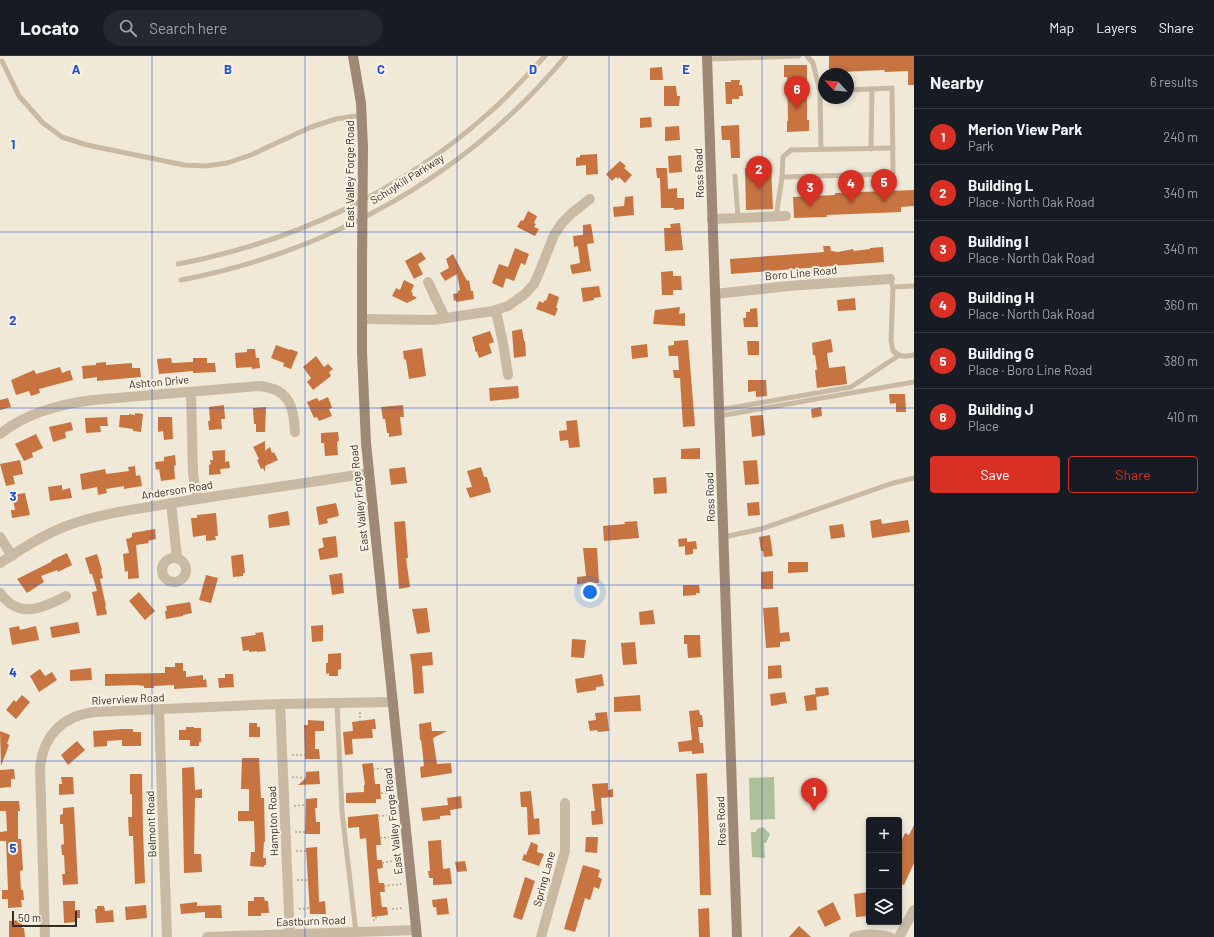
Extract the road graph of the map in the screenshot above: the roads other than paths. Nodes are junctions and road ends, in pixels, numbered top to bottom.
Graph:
1 (353, 56) edge
2 (545, 56) edge
3 (567, 56) edge
4 (799, 56) edge
5 (806, 56) edge
6 (706, 57) edge
7 (2, 61) dead end
8 (818, 79) edge
9 (872, 89) junction
10 (854, 90) edge
11 (822, 104) edge
12 (362, 115) junction
13 (893, 148) junction
14 (821, 149) junction
15 (871, 149) junction
16 (735, 176) dead end
17 (782, 176) junction
18 (590, 199) dead end
19 (781, 216) joint
20 (738, 218) junction
21 (712, 219) junction
22 (178, 264) dead end
23 (181, 280) dead end
24 (428, 282) dead end
25 (892, 283) junction
26 (914, 286) edge
27 (715, 294) junction
28 (496, 310) junction
29 (445, 318) junction
30 (362, 319) junction
31 (914, 355) edge
32 (898, 356) junction
33 (508, 375) dead end
34 (914, 382) edge
35 (190, 392) junction
36 (719, 413) junction
37 (295, 432) dead end
38 (0, 434) edge
39 (368, 473) junction
40 (914, 478) edge
41 (197, 499) junction
42 (171, 503) junction
43 (0, 537) edge
44 (724, 537) junction
45 (12, 556) junction
46 (177, 557) dead end
47 (0, 563) edge
48 (0, 594) edge
49 (66, 596) dead end
50 (393, 702) junction
51 (336, 703) junction
52 (280, 704) junction
53 (159, 710) junction
54 (565, 803) dead end
55 (914, 910) edge
56 (356, 932) junction
57 (417, 934) edge
58 (290, 936) edge
59 (45, 937) edge
60 (167, 937) edge
61 (207, 937) edge
62 (541, 937) edge
63 (737, 937) edge
64 (854, 937) edge
65 (890, 937) edge
66 (899, 937) edge

1 - 12 main road, East Valley Forge Road
2 - 22 lane, Schuykill Parkway
3 - 23 lane, Schuykill Parkway
4 - 6 lane
5 - 8 lane
6 - 21 main road, Ross Road
7 - 12 lane
9 - 10 lane
9 - 13 lane
9 - 15 lane
11 - 14 lane
12 - 30 main road, East Valley Forge Road, bridge
13 - 15 lane
13 - 17 lane
14 - 15 lane
14 - 17 lane
16 - 20 lane
17 - 19 lane
18 - 28 street
19 - 20 street
20 - 21 street
21 - 27 main road, Ross Road
24 - 29 street
25 - 26 lane
25 - 27 street, Boro Line Road
25 - 32 lane
27 - 36 main road, Ross Road
28 - 29 street
28 - 33 street
29 - 30 street
30 - 39 main road, East Valley Forge Road
31 - 32 lane
32 - 36 lane
34 - 36 lane
35 - 37 street, Ashton Drive
35 - 38 street, Ashton Drive
35 - 41 street
36 - 44 main road, Ross Road
39 - 41 street, Anderson Road
39 - 50 main road, East Valley Forge Road
40 - 44 lane
41 - 42 street, Anderson Road
42 - 45 street, Anderson Road
42 - 46 street
43 - 45 street
44 - 63 main road, Ross Road
45 - 47 street, Anderson Road
48 - 49 street
50 - 51 street, Riverview Road
50 - 57 main road, East Valley Forge Road
51 - 52 street, Riverview Road
51 - 56 lane
52 - 53 street, Riverview Road
52 - 58 street, Hampton Road
53 - 59 street, Riverview Road
53 - 60 street, Belmont Road
54 - 62 street, Spring Lane
55 - 66 street
56 - 57 street, Eastburn Road
56 - 58 street, Eastburn Road
58 - 61 street, Eastburn Road
64 - 65 street

